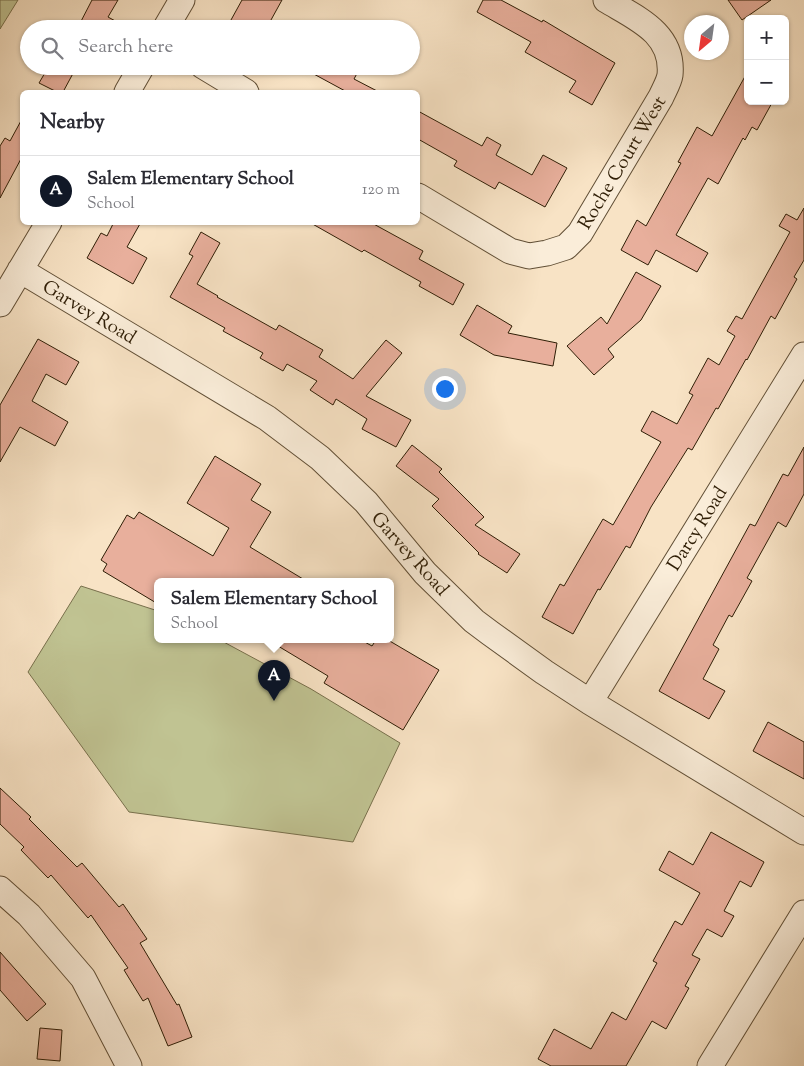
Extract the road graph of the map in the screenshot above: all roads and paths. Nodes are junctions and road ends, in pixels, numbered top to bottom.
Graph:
1 (182, 0) edge
2 (606, 0) edge
3 (170, 20) edge
4 (137, 75) edge
5 (218, 75) edge
6 (128, 90) edge
7 (243, 90) edge
8 (420, 197) edge
9 (47, 225) edge
10 (20, 270) junction
11 (0, 304) edge
12 (804, 355) edge
13 (590, 702) junction
14 (804, 832) edge
15 (0, 889) edge
16 (804, 913) edge
17 (129, 1066) edge
18 (710, 1066) edge

1 - 3 street
2 - 8 street, Roche Court West
4 - 6 street
5 - 7 street
9 - 10 street
10 - 11 street
10 - 13 street, Garvey Road
12 - 13 street, Darcy Road
13 - 14 street, Garvey Road
15 - 17 street
16 - 18 street

